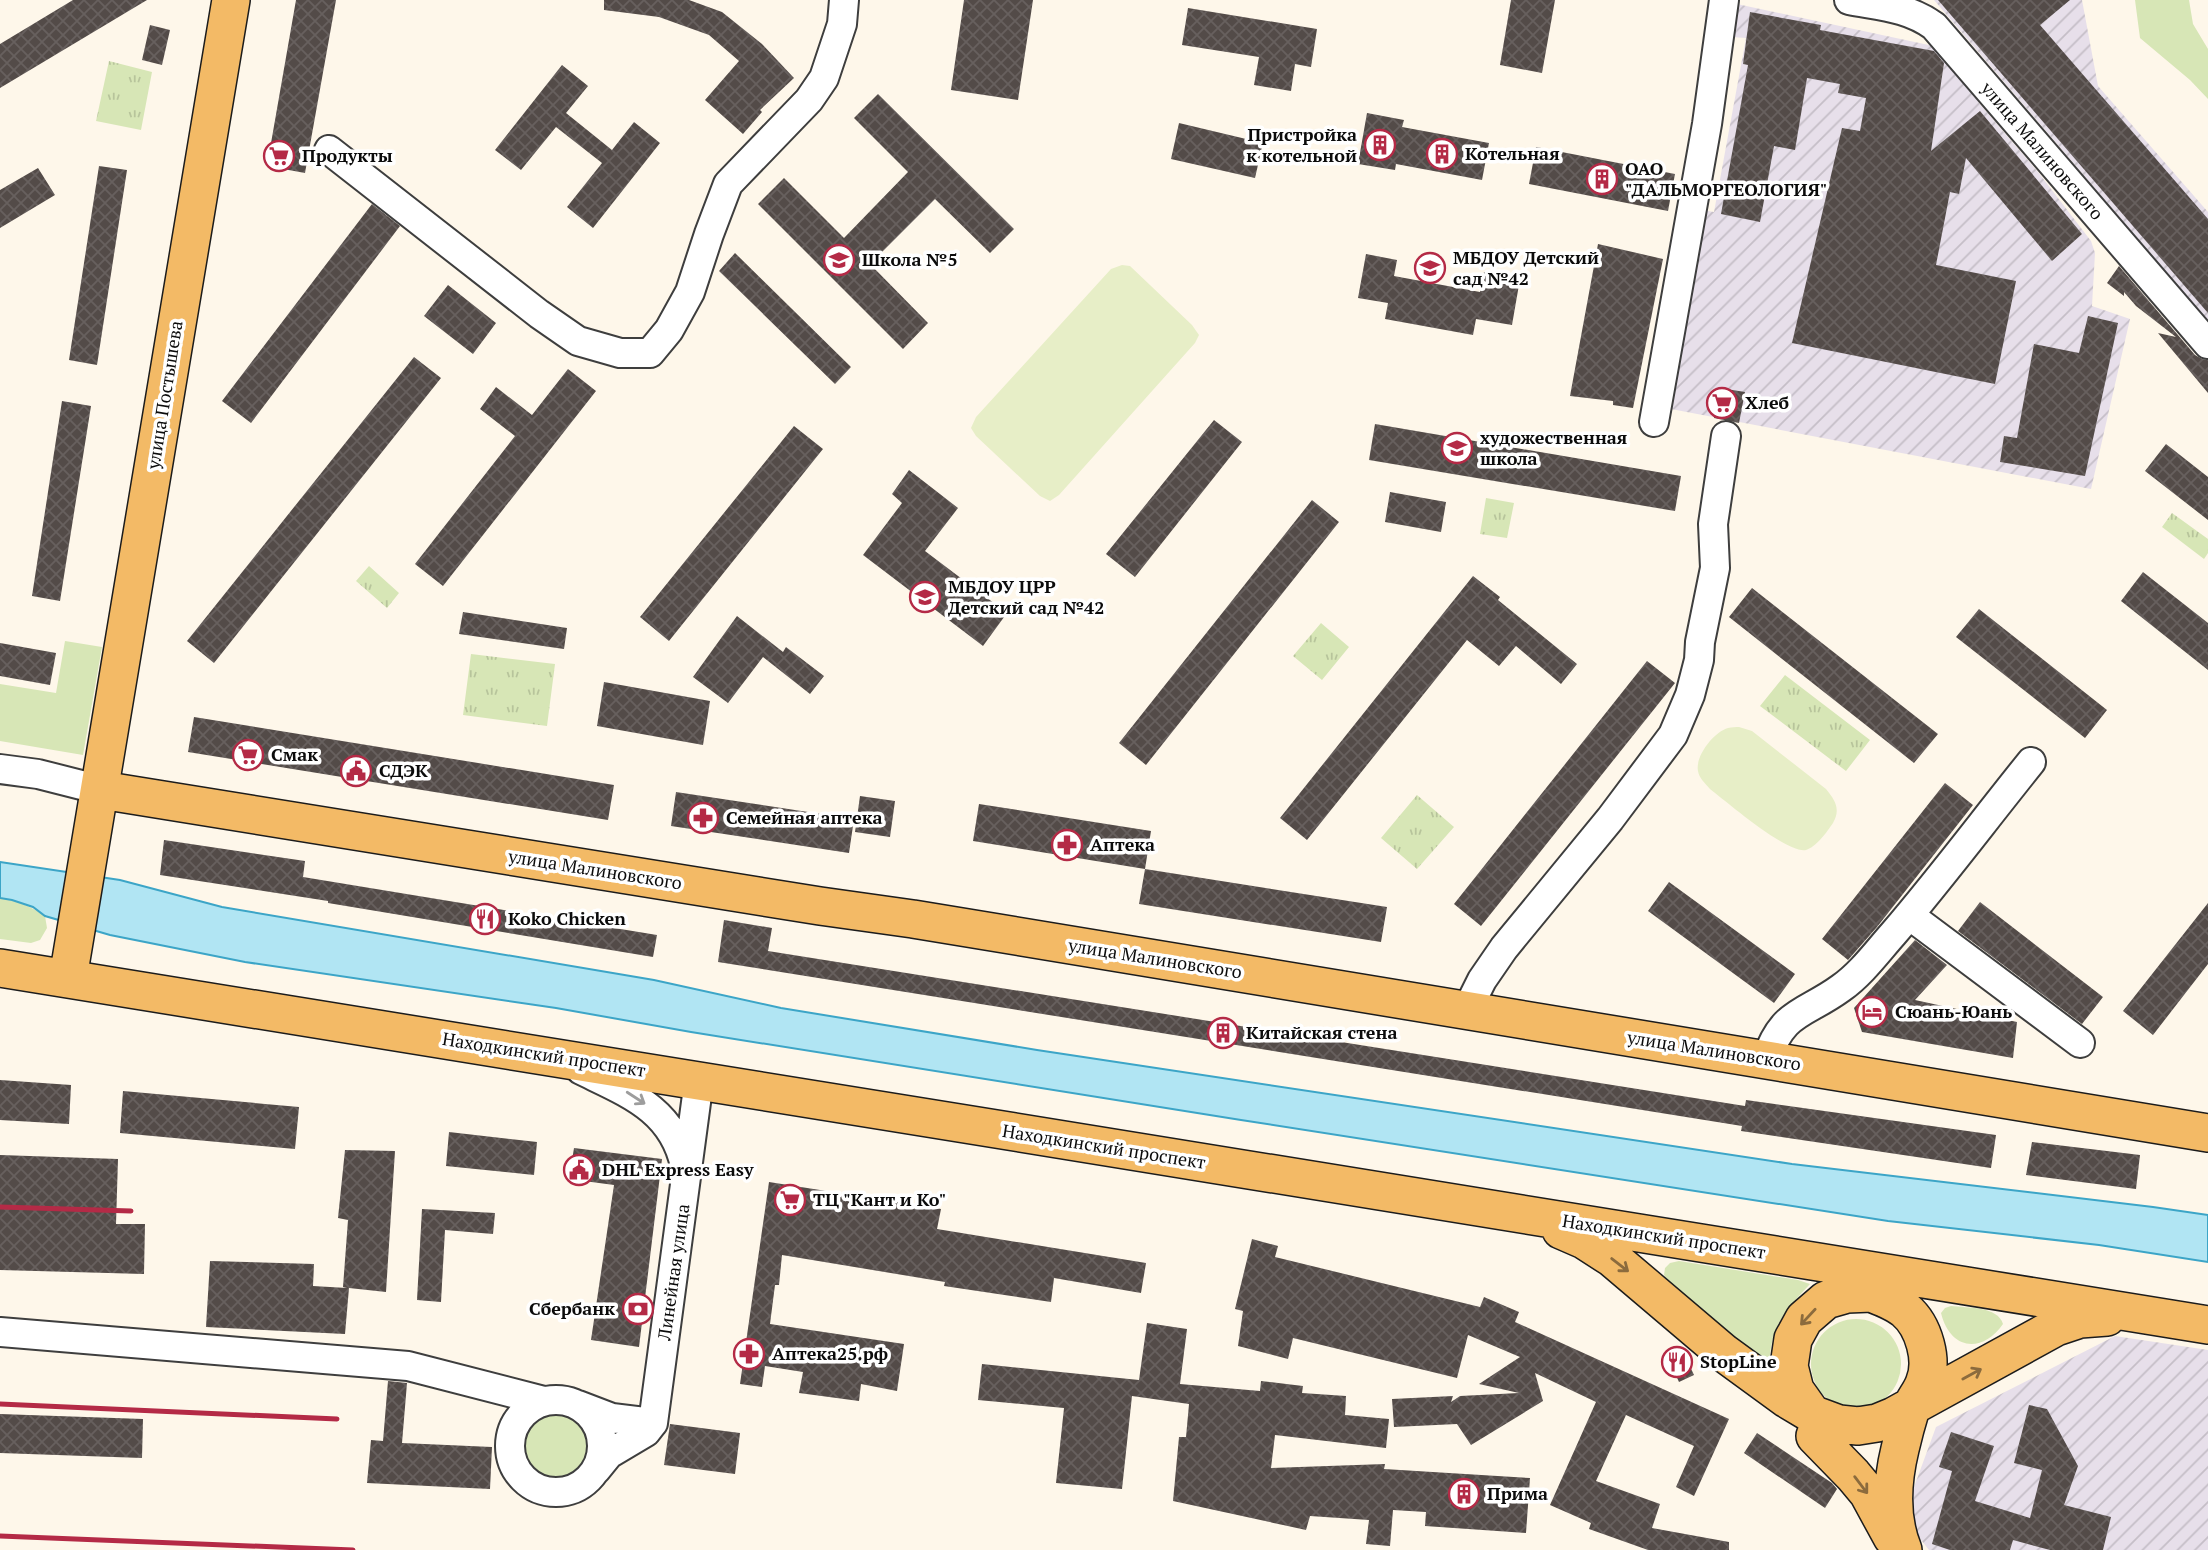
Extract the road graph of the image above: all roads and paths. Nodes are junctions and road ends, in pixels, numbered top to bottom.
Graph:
1 (231, 0) edge
2 (845, 0) edge
3 (1724, 0) edge
4 (1849, 0) edge
5 (329, 150) dead end
6 (2208, 344) edge
7 (1654, 422) dead end
8 (1726, 436) dead end
9 (2031, 762) dead end
10 (0, 769) edge
11 (101, 790) junction
12 (1909, 915) junction
13 (0, 968) edge
14 (68, 978) junction
15 (1467, 1010) junction
16 (2080, 1043) dead end
17 (554, 1057) junction
18 (1766, 1060) junction
19 (699, 1080) junction
20 (2208, 1133) edge
21 (687, 1175) junction
22 (1492, 1210) junction
23 (1751, 1251) junction
24 (2009, 1293) junction
25 (1868, 1294) junction
26 (2164, 1318) junction
27 (2208, 1325) edge
28 (0, 1332) edge
29 (1724, 1353) junction
30 (544, 1401) junction
31 (577, 1404) junction
32 (1912, 1406) junction
33 (1812, 1413) junction
34 (653, 1423) junction
35 (1833, 1453) junction
36 (596, 1470) junction
37 (1901, 1550) edge

1 - 11 main road, улица Постышева
2 - 5 street
3 - 7 street
4 - 6 street, улица Малиновского
8 - 15 street
9 - 12 street
10 - 11 street
11 - 14 main road, улица Постышева
11 - 15 main road, улица Малиновского
12 - 16 street
12 - 18 street
13 - 14 main road, Находкинский проспект
14 - 17 main road, Находкинский проспект
15 - 18 main road, улица Малиновского
17 - 19 main road, Находкинский проспект
17 -> 21 street
18 - 20 main road, улица Малиновского
19 - 21 street, Линейная улица
19 - 22 main road, Находкинский проспект
21 - 34 street, Линейная улица
22 - 23 main road, Находкинский проспект
22 -> 29 main road
23 - 24 main road, Находкинский проспект
23 - 25 main road
24 - 25 main road
24 - 26 main road, Находкинский проспект
25 - 32 main road
25 -> 33 main road
26 - 27 main road, Находкинский проспект
32 -> 26 main road
28 - 30 street
29 - 33 main road
29 - 35 main road
30 - 31 street
30 - 36 street
31 - 34 street
31 - 36 street
32 - 33 main road
32 - 37 main road
33 - 35 main road
34 - 36 street
35 -> 37 main road

